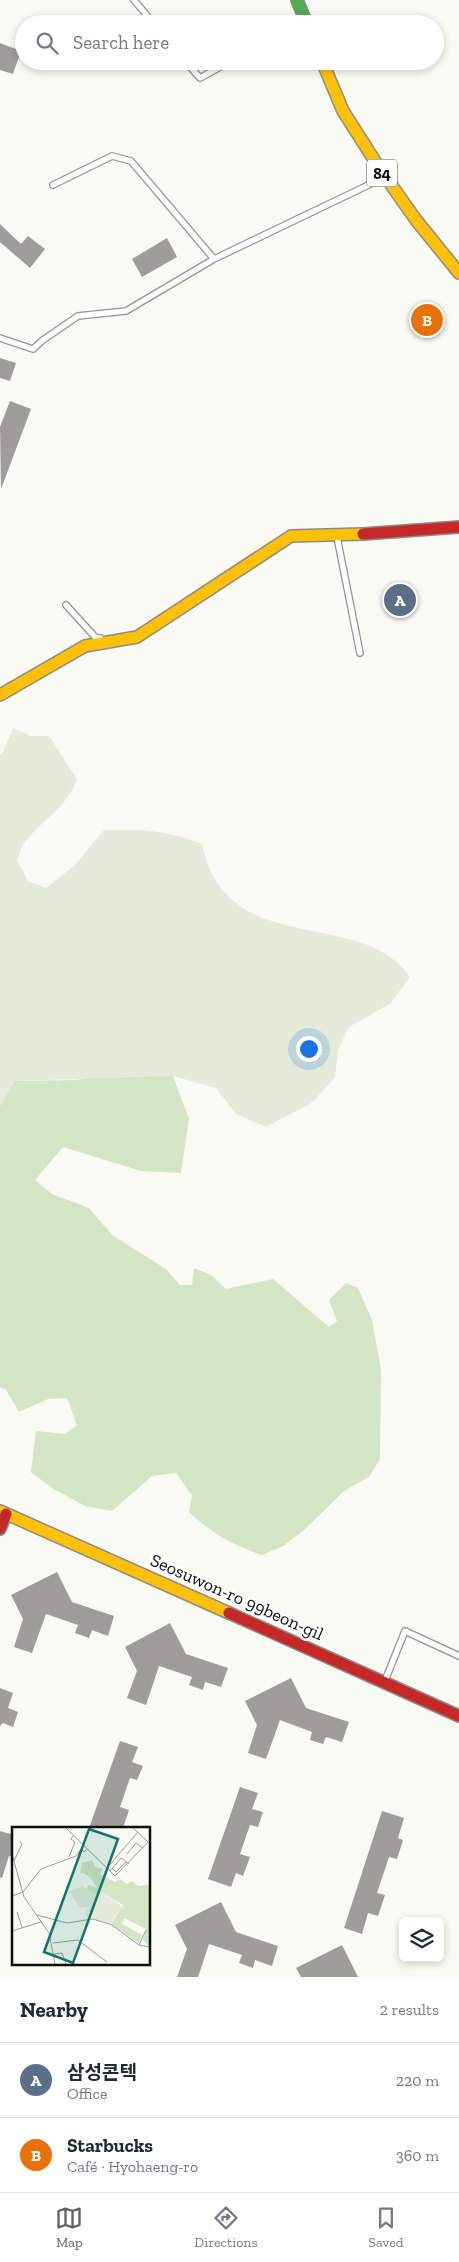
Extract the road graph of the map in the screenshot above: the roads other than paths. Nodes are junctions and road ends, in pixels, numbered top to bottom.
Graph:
1 (134, 0) edge
2 (297, 0) edge
3 (146, 15) edge
4 (302, 15) edge
5 (193, 70) edge
6 (215, 70) edge
7 (326, 70) edge
8 (385, 177) junction
9 (53, 185) dead end
10 (214, 259) junction
11 (459, 274) edge
12 (0, 338) edge
13 (459, 527) edge
14 (337, 536) junction
15 (66, 605) dead end
16 (137, 637) junction
17 (360, 653) dead end
18 (0, 695) edge
19 (3, 1512) edge
20 (0, 1529) edge
21 (459, 1656) edge
22 (384, 1682) junction
23 (459, 1716) edge

1 - 3 lane
2 - 4 street
5 - 6 lane
7 - 8 street, 84
8 - 10 lane
8 - 11 street, 84
9 - 10 lane
10 - 12 lane
13 - 14 street
14 - 16 street
14 - 17 lane
15 - 16 lane
16 - 18 street
19 - 20 street
19 - 22 street, Seosuwon-ro 99beon-gil
21 - 22 lane
22 - 23 street, Seosuwon-ro 99beon-gil

